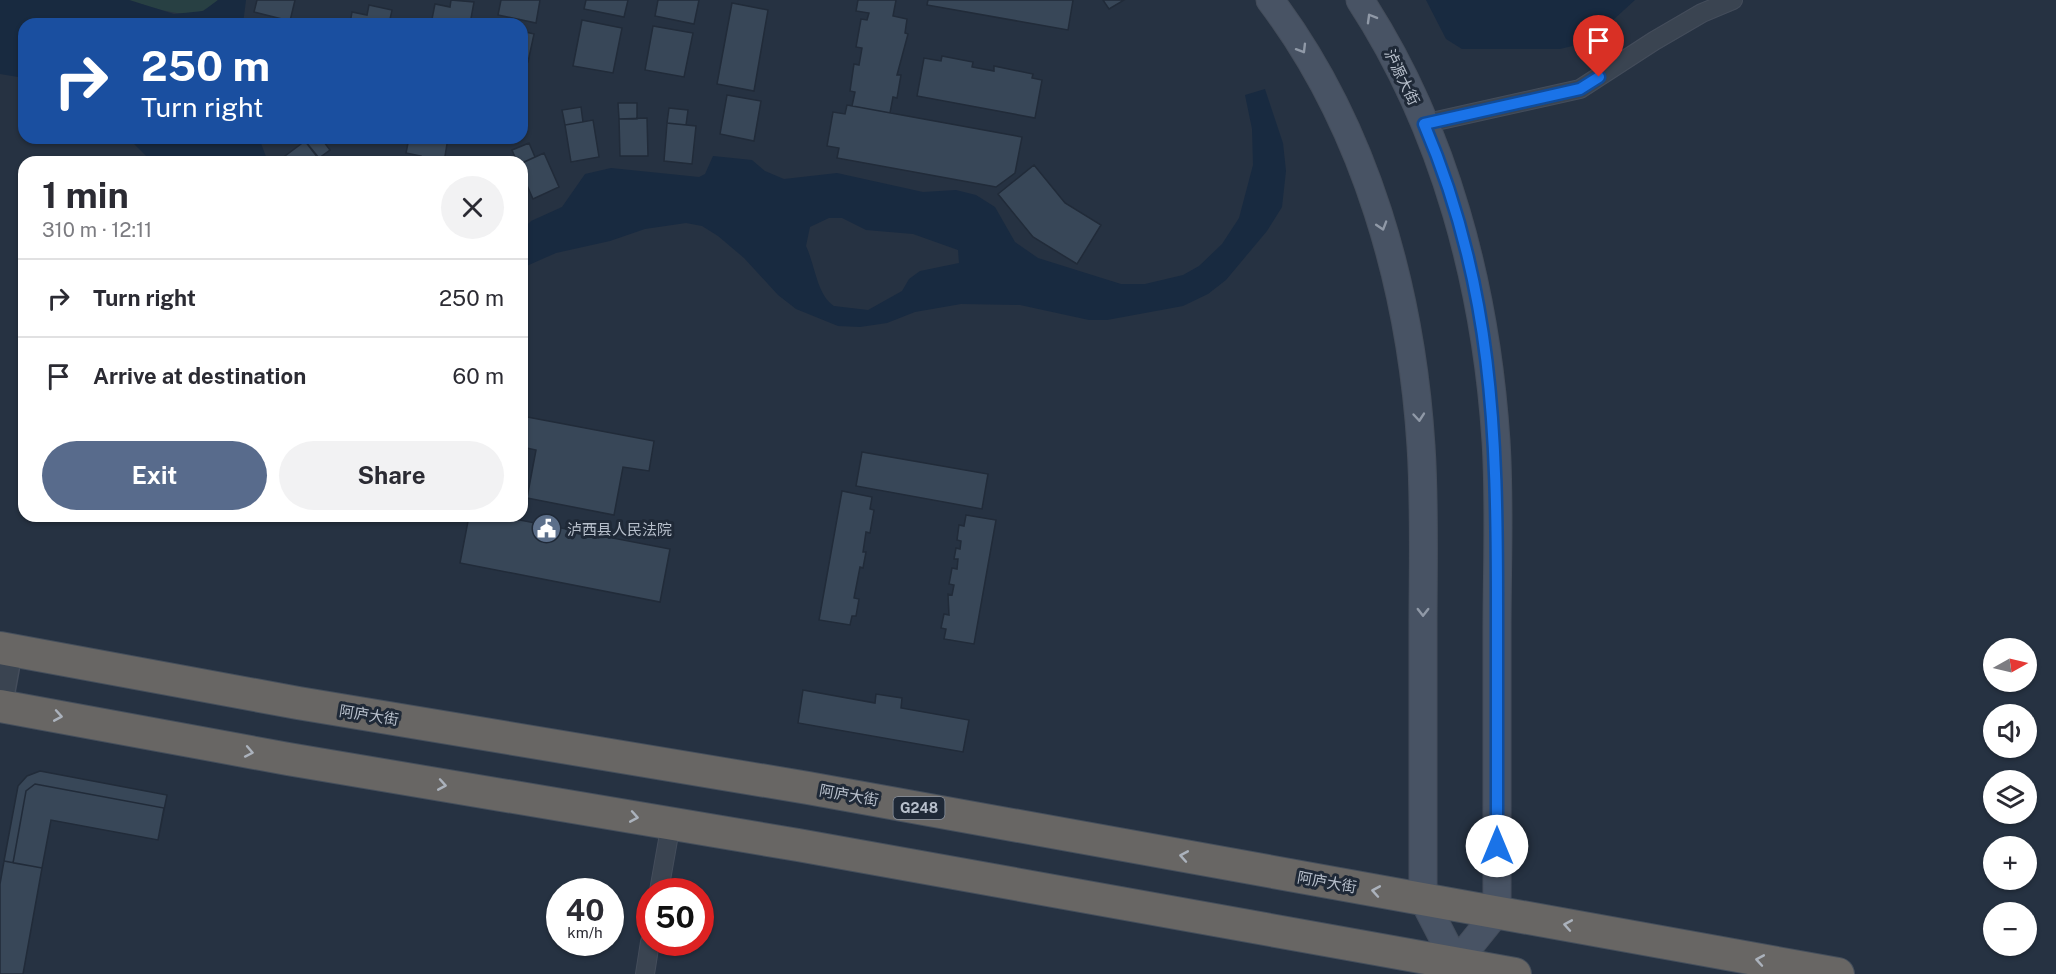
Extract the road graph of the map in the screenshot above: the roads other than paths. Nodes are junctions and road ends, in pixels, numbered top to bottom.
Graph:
1 (1270, 0) edge
2 (1360, 0) edge
3 (1733, 0) edge
4 (1424, 124) junction
5 (5, 649) edge
6 (0, 708) edge
7 (671, 823) junction
8 (661, 878) edge
9 (1423, 899) junction
10 (1497, 912) junction
11 (648, 956) edge
12 (1455, 969) edge
13 (645, 974) edge
14 (1515, 974) edge
15 (1838, 974) edge

1 -> 9 main road
4 -> 2 main road, 泸源大街
3 - 4 street
4 - 10 main road, 泸源大街
5 - 6 street
9 -> 5 highway, 阿庐大街 / G248
6 -> 7 highway
7 - 8 street
7 - 12 highway
9 - 10 highway, 阿庐大街 / G248
9 - 12 main road
10 - 12 main road
15 -> 10 highway, 阿庐大街 / G248
11 - 13 street
12 - 14 highway

